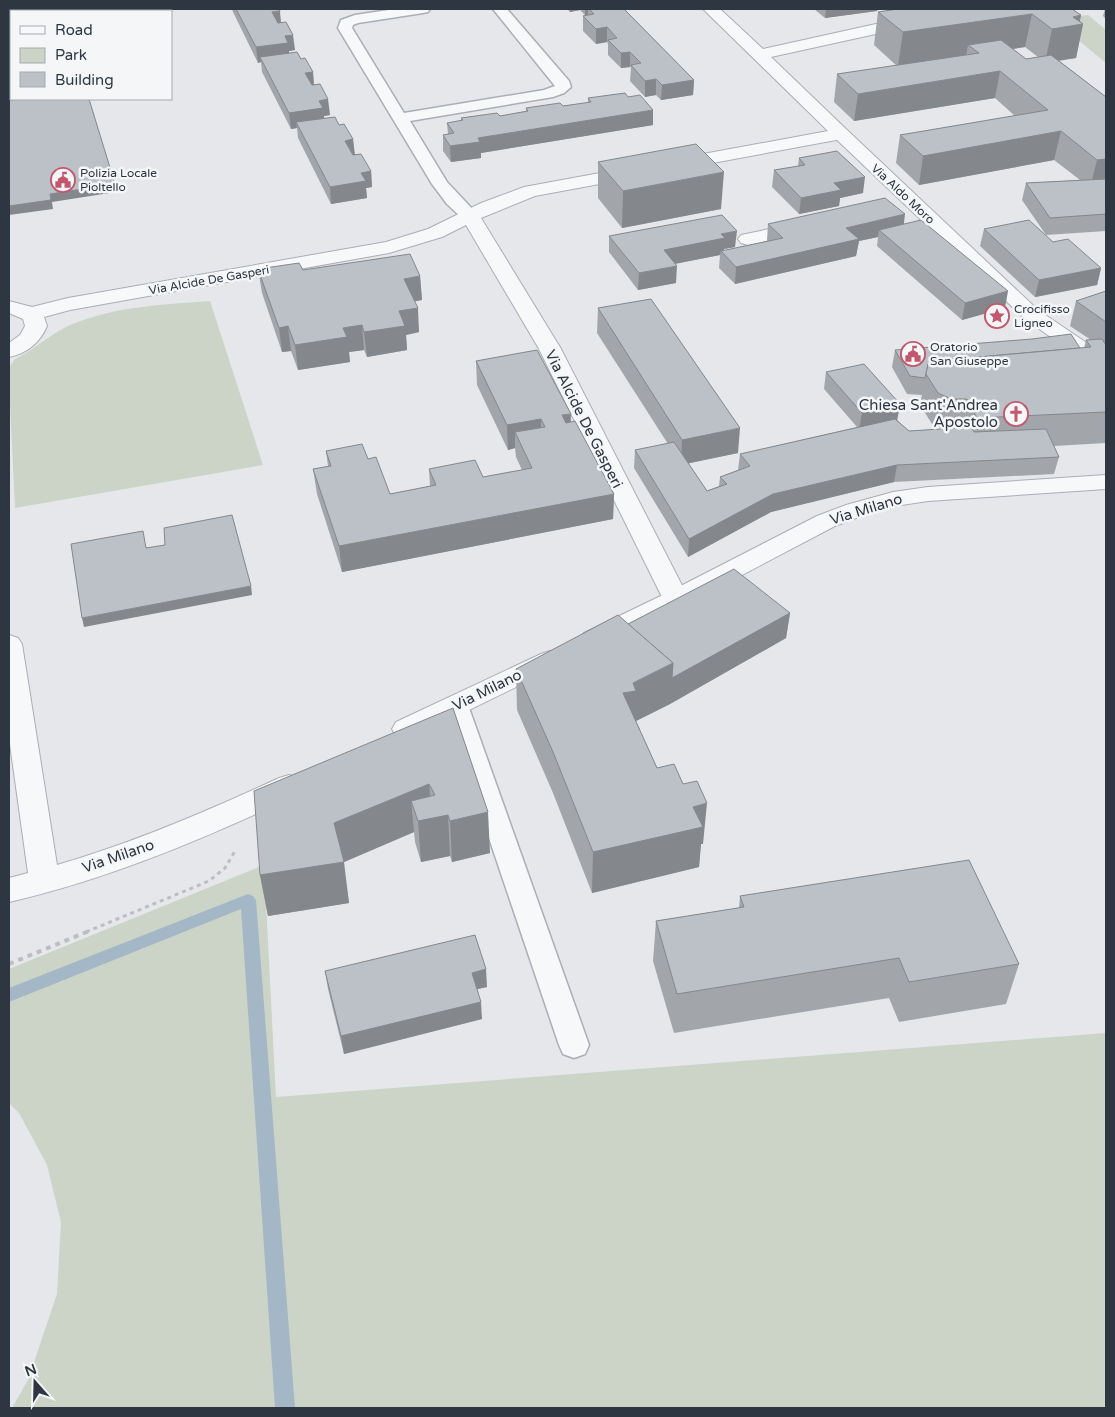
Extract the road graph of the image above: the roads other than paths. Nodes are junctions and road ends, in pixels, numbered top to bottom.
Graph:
1 (422, 9) edge
2 (500, 9) edge
3 (711, 9) edge
4 (927, 18) edge
5 (760, 55) junction
6 (400, 118) junction
7 (840, 134) junction
8 (470, 216) junction
9 (823, 224) edge
10 (748, 239) dead end
11 (9, 307) edge
12 (31, 314) junction
13 (9, 351) edge
14 (1106, 366) edge
15 (1106, 482) edge
16 (676, 600) junction
17 (9, 644) edge
18 (456, 705) junction
19 (384, 740) edge
20 (317, 772) edge
21 (44, 881) junction
22 (9, 890) edge
23 (9, 903) edge
24 (574, 1045) dead end

1 - 6 lane
2 - 6 lane
3 - 5 street, Via Aldo Moro
4 - 5 street
5 - 7 street, Via Aldo Moro
6 - 8 lane
7 - 8 street, Via Alcide De Gasperi
7 - 14 street, Via Aldo Moro
8 - 12 street, Via Alcide De Gasperi
8 - 16 street, Via Alcide De Gasperi
9 - 10 street
11 - 12 street
12 - 13 street
15 - 16 street, Via Milano
16 - 18 street, Via Milano
17 - 21 street
18 - 19 street, Via Milano
18 - 24 lane
20 - 21 street, Via Milano
21 - 22 street, Via Milano
21 - 23 street, Via Milano

